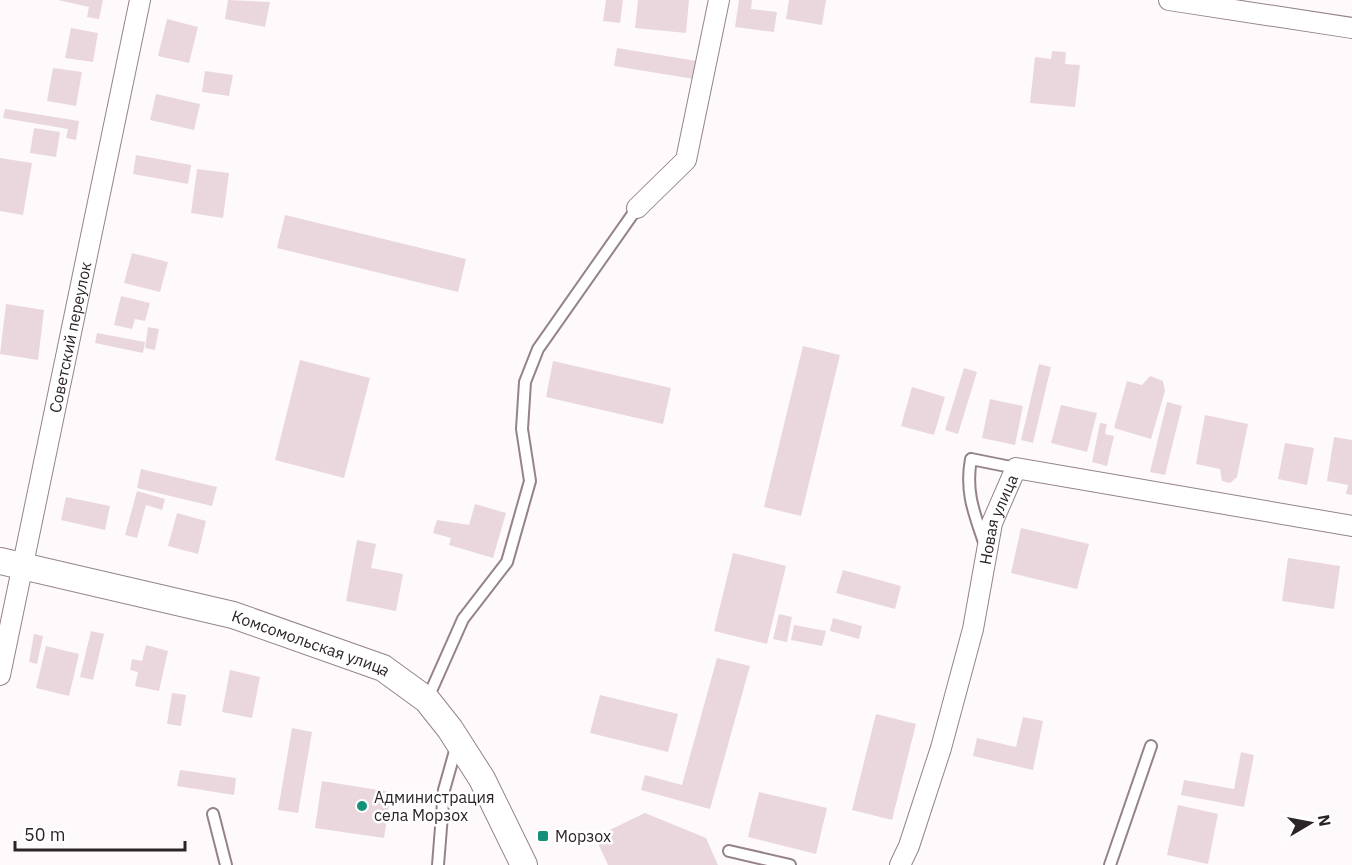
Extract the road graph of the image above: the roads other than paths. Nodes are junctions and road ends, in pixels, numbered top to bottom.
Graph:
1 (140, 0) edge
2 (719, 0) edge
3 (1169, 0) edge
4 (1224, 4) edge
5 (1352, 28) edge
6 (637, 208) joint
7 (1016, 468) junction
8 (1352, 526) edge
9 (987, 550) junction
10 (11, 564) edge
11 (0, 675) edge
12 (426, 700) junction
13 (458, 740) junction
14 (1151, 746) dead end
15 (213, 814) dead end
16 (729, 851) dead end
17 (226, 865) edge
18 (438, 865) edge
19 (524, 865) edge
20 (790, 865) edge
21 (900, 865) edge
22 (1110, 865) edge

1 - 10 street, Советский переулок
2 - 6 street
3 - 4 street
4 - 5 street
6 - 12 lane
7 - 8 street, Новая улица
7 - 9 street, Новая улица
7 - 9 lane
9 - 21 street, Новая улица
10 - 11 street, Советский переулок
10 - 12 street, Комсомольская улица
12 - 13 street, Комсомольская улица
13 - 18 lane
13 - 19 street, Комсомольская улица
14 - 22 lane
15 - 17 lane
16 - 20 lane

